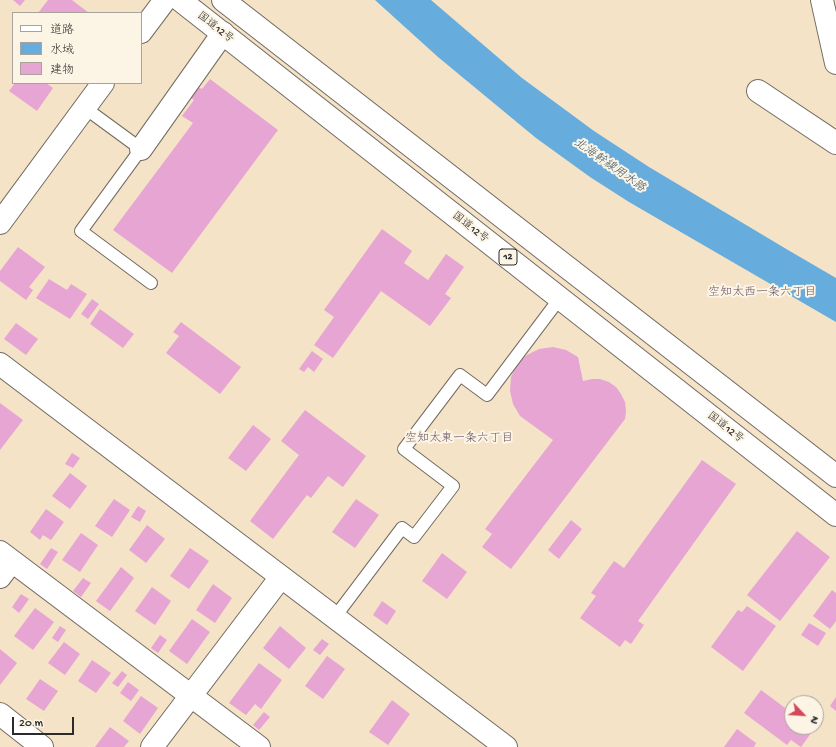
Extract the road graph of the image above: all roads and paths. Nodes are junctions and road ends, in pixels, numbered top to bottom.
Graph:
1 (165, 0) edge
2 (180, 0) edge
3 (223, 0) edge
4 (822, 0) edge
5 (142, 31) edge
6 (223, 33) junction
7 (836, 62) edge
8 (102, 84) edge
9 (758, 91) dead end
10 (85, 108) junction
11 (836, 143) edge
12 (141, 149) junction
13 (0, 223) edge
14 (151, 283) dead end
15 (560, 298) junction
16 (0, 364) edge
17 (836, 476) edge
18 (836, 515) edge
19 (4, 564) edge
20 (282, 576) junction
21 (335, 617) junction
22 (191, 696) junction
23 (0, 714) edge
24 (42, 747) edge
25 (152, 747) edge
26 (259, 747) edge
27 (506, 747) edge

1 - 5 main road
2 - 6 main road, 国道12号 / 12
3 - 17 main road
4 - 7 main road
6 - 12 main road
6 - 15 main road, 国道12号 / 12
8 - 10 main road
9 - 11 main road
10 - 12 lane
10 - 13 main road
12 - 14 lane
15 - 18 main road, 国道12号 / 12
15 - 21 lane
16 - 20 main road
19 - 22 main road
20 - 21 main road
20 - 22 main road
21 - 27 main road
22 - 25 main road
22 - 26 main road
23 - 24 main road

